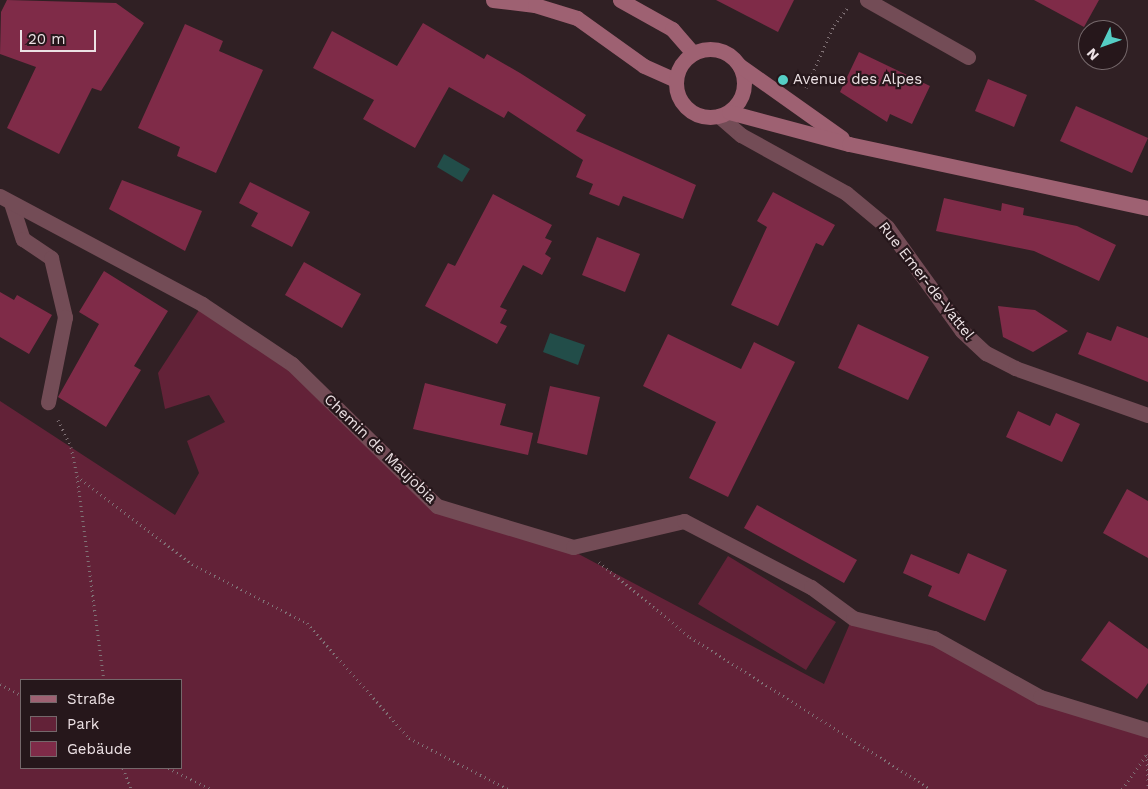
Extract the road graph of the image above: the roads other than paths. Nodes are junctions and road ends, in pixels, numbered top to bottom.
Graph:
1 (493, 0) edge
2 (620, 0) edge
3 (866, 0) edge
4 (693, 53) junction
5 (968, 56) dead end
6 (739, 65) junction
7 (676, 80) junction
8 (724, 114) junction
9 (849, 144) junction
10 (5, 199) edge
11 (1148, 208) edge
12 (48, 402) road end
13 (1148, 415) edge
14 (1148, 730) edge

1 - 7 main road
2 - 4 main road
3 - 5 street
4 - 6 main road
4 - 7 main road
6 - 8 main road
6 - 9 main road
7 - 8 main road
8 - 9 main road
8 - 13 street, Rue Emer-de-Vattel
9 - 11 main road
10 - 12 street
10 - 14 street, Chemin de Maujobia

